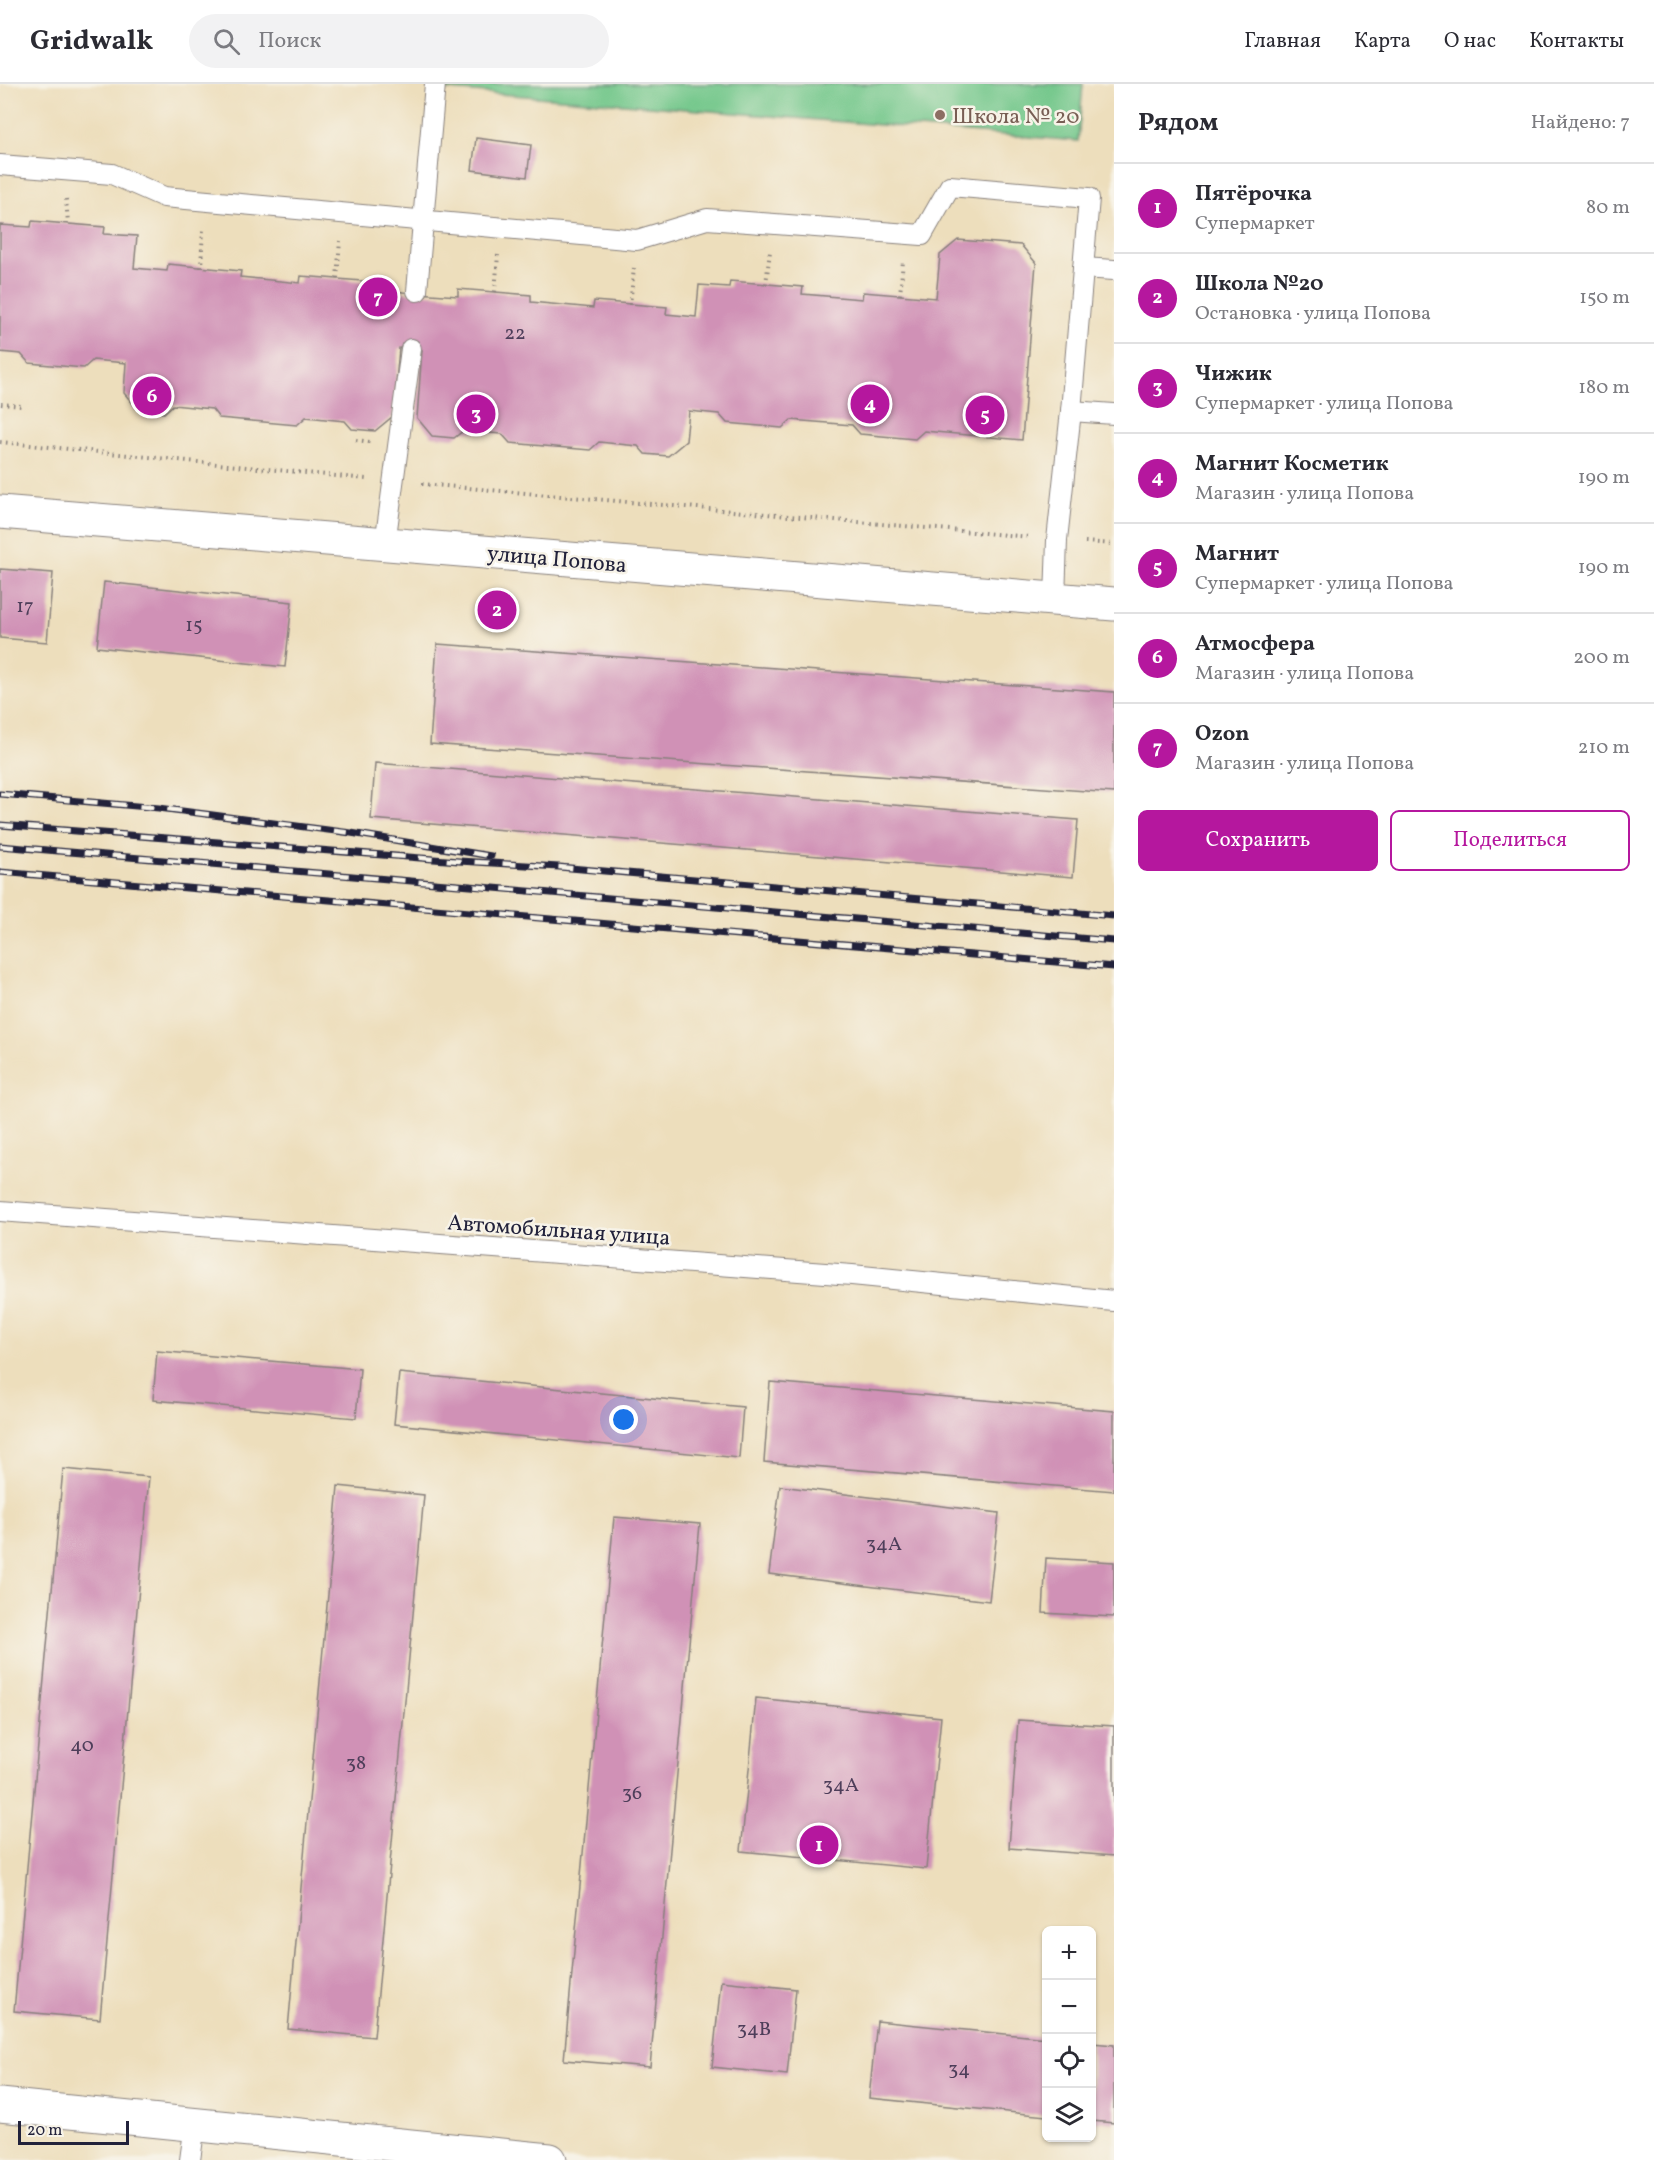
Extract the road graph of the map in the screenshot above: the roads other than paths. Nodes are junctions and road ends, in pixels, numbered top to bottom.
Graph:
1 (435, 84) edge
2 (0, 165) edge
3 (423, 221) junction
4 (1083, 268) junction
5 (1114, 270) edge
6 (417, 291) dead end
7 (411, 349) dead end
8 (1071, 411) junction
9 (1114, 414) edge
10 (0, 512) edge
11 (385, 544) junction
12 (1055, 599) junction
13 (1114, 604) edge
14 (0, 1211) edge
15 (1114, 1301) edge
16 (0, 2105) edge
17 (195, 2124) junction
18 (190, 2160) edge
19 (550, 2160) edge

1 - 3 lane
2 - 3 lane
3 - 4 lane
3 - 6 lane
4 - 5 lane
4 - 8 lane
7 - 11 lane
8 - 9 lane
8 - 12 lane
10 - 11 street, улица Попова
11 - 12 street, улица Попова
12 - 13 street, улица Попова
14 - 15 lane, Автомобильная улица
16 - 17 street
17 - 18 lane
17 - 19 street

